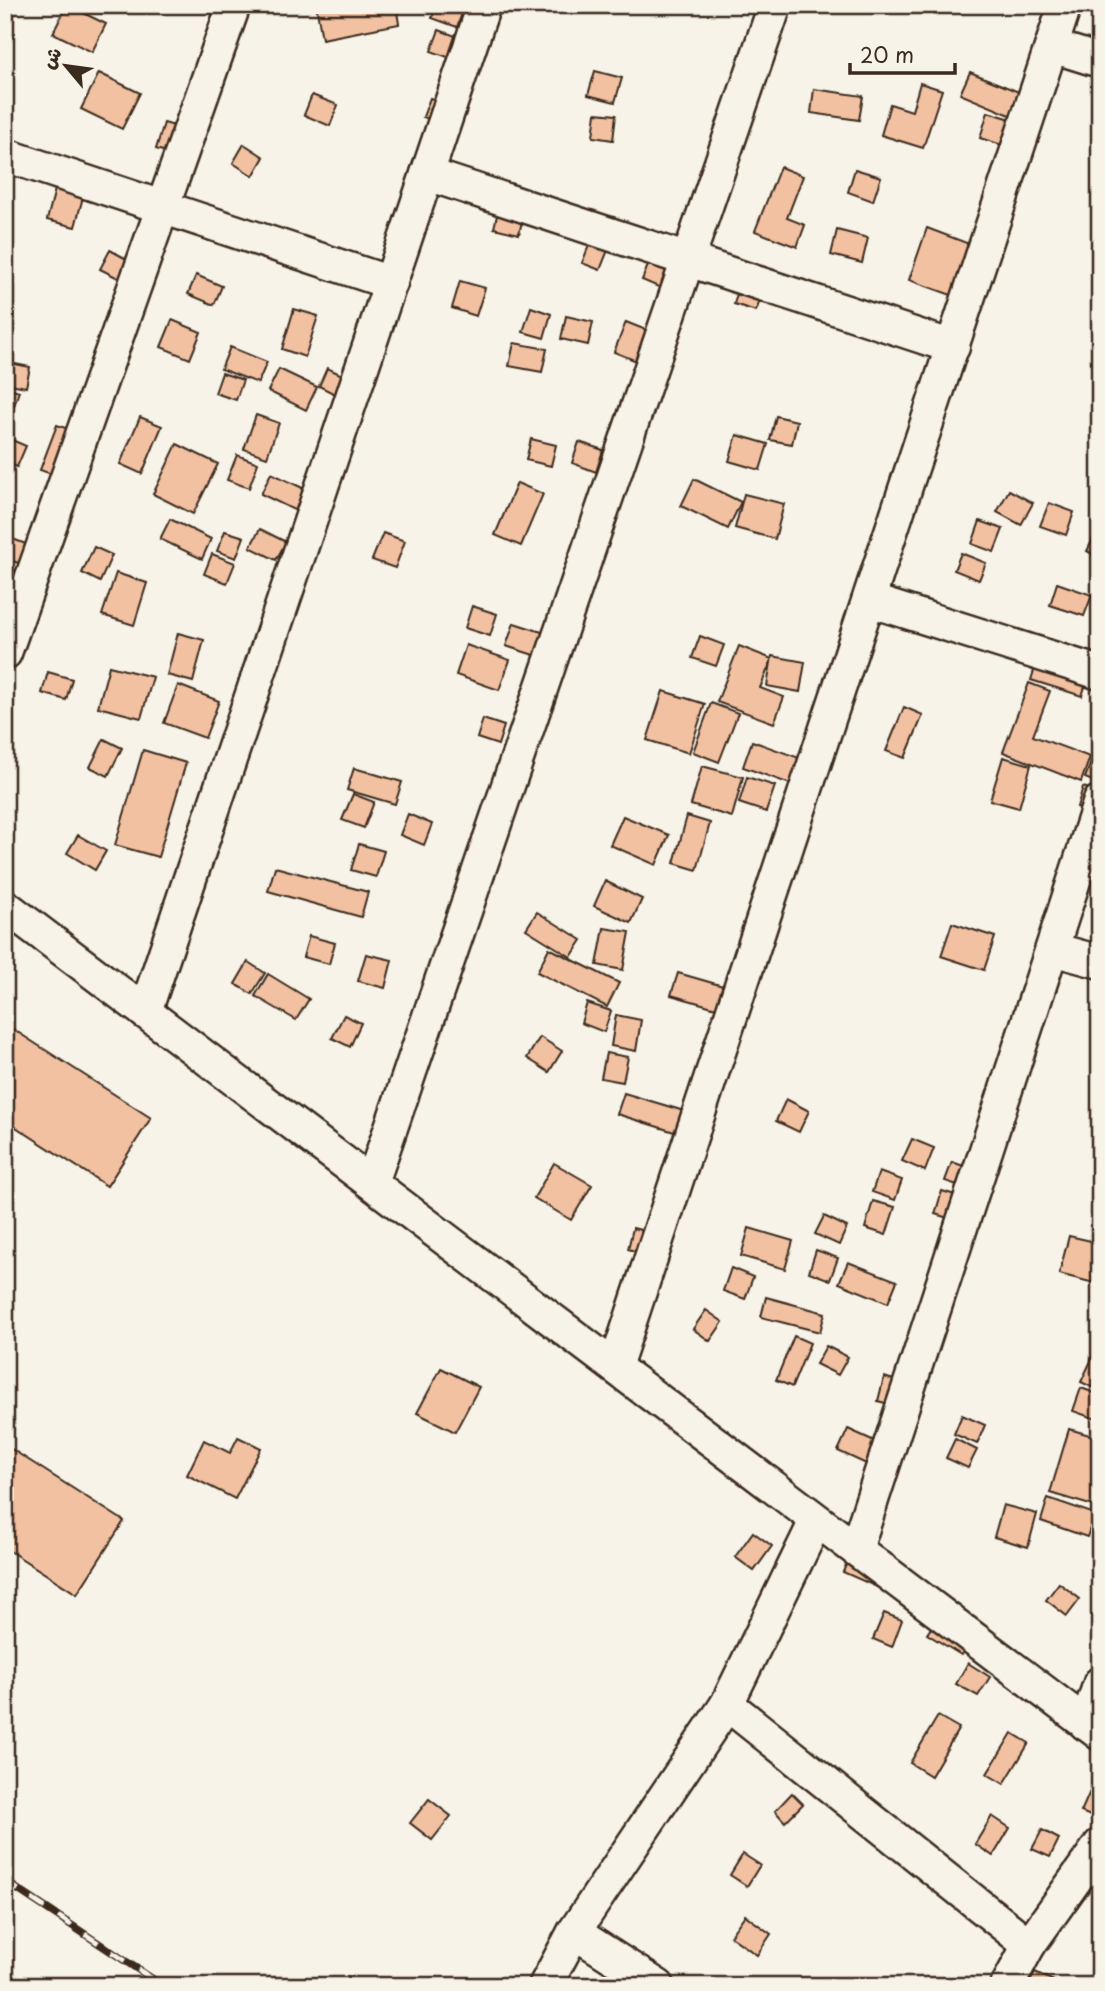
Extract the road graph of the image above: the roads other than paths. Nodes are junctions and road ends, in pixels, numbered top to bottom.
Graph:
1 (234, 5) edge
2 (484, 5) edge
3 (775, 5) edge
4 (1065, 5) edge
5 (1052, 46) junction
6 (1100, 61) edge
7 (5, 155) edge
8 (427, 174) junction
9 (163, 207) junction
10 (688, 260) junction
11 (391, 283) junction
12 (953, 347) junction
13 (869, 600) junction
14 (5, 653) edge
15 (1100, 673) edge
16 (1100, 801) edge
17 (5, 906) edge
18 (1052, 949) junction
19 (1100, 962) edge
20 (145, 1012) junction
21 (372, 1183) junction
22 (615, 1367) junction
23 (816, 1521) junction
24 (856, 1549) junction
25 (1100, 1683) edge
26 (727, 1704) junction
27 (1093, 1729) edge
28 (1100, 1845) edge
29 (575, 1932) junction
30 (1029, 1944) junction
31 (545, 1986) edge
32 (658, 1986) edge
33 (1007, 1986) edge

1 - 9 street
2 - 8 street
3 - 10 street
4 - 5 street
5 - 6 street
5 - 12 street
7 - 9 street
8 - 10 street
8 - 11 street
9 - 11 street
9 - 14 street
10 - 12 street
10 - 21 street
11 - 20 street
12 - 13 street
13 - 15 street
13 - 22 street
16 - 18 street
17 - 20 street
18 - 19 street
18 - 24 street
20 - 21 street
21 - 22 street
22 - 23 street
23 - 24 street
23 - 26 street
24 - 27 street
25 - 27 street
26 - 29 street
26 - 30 street
28 - 30 street
29 - 31 street
29 - 32 street
30 - 33 street

